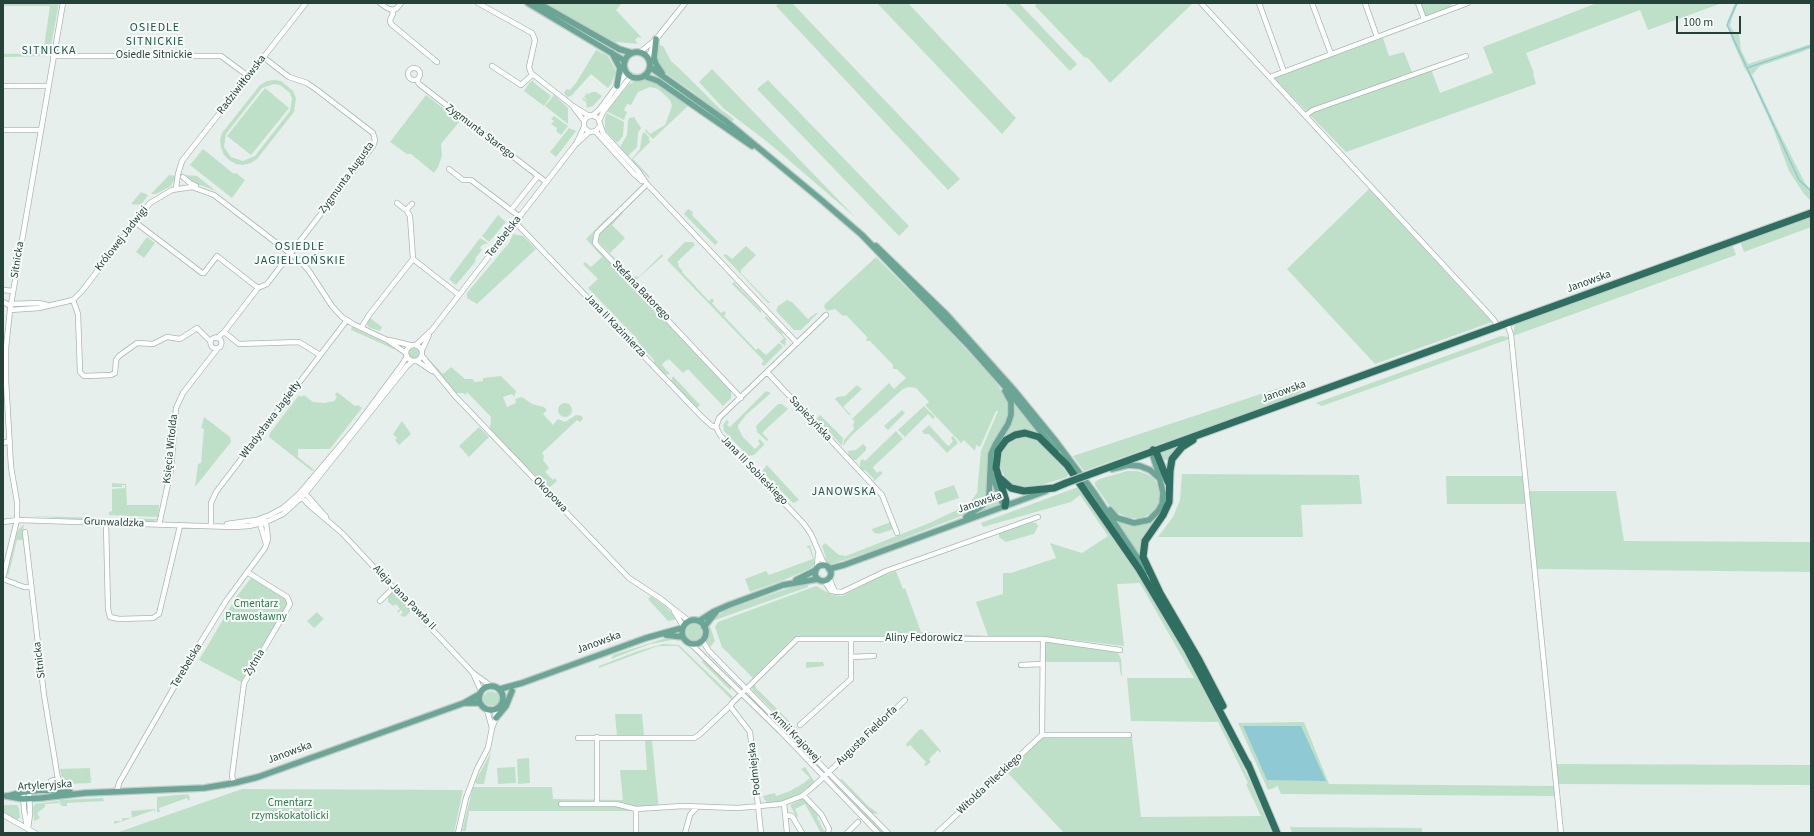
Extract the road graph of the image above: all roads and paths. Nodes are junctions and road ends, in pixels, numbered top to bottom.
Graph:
1 (63, 3) edge
2 (306, 3) edge
3 (380, 3) edge
4 (401, 3) edge
5 (478, 3) edge
6 (528, 3) edge
7 (538, 3) edge
8 (685, 3) edge
9 (1200, 3) edge
10 (1259, 3) edge
11 (1312, 3) edge
12 (1364, 3) edge
13 (1418, 3) edge
14 (1468, 3) edge
15 (392, 10) junction
16 (1424, 19) junction
17 (1377, 37) junction
18 (656, 39) junction
19 (612, 52) junction
20 (640, 52) junction
21 (632, 53) junction
22 (1331, 54) junction
23 (53, 56) junction
24 (1466, 56) dead end
25 (264, 57) junction
26 (648, 58) junction
27 (625, 61) junction
28 (437, 62) dead end
29 (492, 66) dead end
30 (650, 67) junction
31 (627, 72) junction
32 (1284, 72) junction
33 (532, 75) junction
34 (248, 76) junction
35 (632, 76) junction
36 (644, 76) junction
37 (1270, 77) junction
38 (666, 78) junction
39 (416, 80) dead end
40 (3, 86) edge
41 (48, 86) junction
42 (617, 86) junction
43 (572, 106) junction
44 (591, 115) junction
45 (1306, 115) junction
46 (584, 121) junction
47 (599, 123) junction
48 (584, 127) junction
49 (3, 130) edge
50 (40, 130) junction
51 (592, 132) junction
52 (575, 145) junction
53 (761, 151) junction
54 (180, 168) junction
55 (449, 169) dead end
56 (183, 176) junction
57 (538, 176) junction
58 (546, 182) junction
59 (647, 184) junction
60 (183, 187) junction
61 (176, 188) junction
62 (203, 190) junction
63 (397, 203) dead end
64 (412, 204) dead end
65 (406, 210) junction
66 (511, 210) junction
67 (1811, 213) edge
68 (520, 217) junction
69 (135, 222) junction
70 (515, 222) junction
71 (862, 235) junction
72 (290, 253) junction
73 (413, 259) junction
74 (258, 288) junction
75 (3, 290) edge
76 (13, 291) junction
77 (459, 295) junction
78 (73, 300) junction
79 (3, 302) edge
80 (10, 307) junction
81 (826, 315) dead end
82 (347, 320) junction
83 (1507, 323) junction
84 (1498, 326) junction
85 (361, 328) junction
86 (432, 330) junction
87 (224, 332) junction
88 (219, 339) junction
89 (387, 340) junction
90 (210, 342) junction
91 (797, 343) junction
92 (417, 344) junction
93 (410, 345) junction
94 (212, 348) junction
95 (218, 348) junction
96 (422, 350) junction
97 (406, 354) junction
98 (320, 355) junction
99 (422, 356) junction
100 (208, 359) junction
101 (415, 361) junction
102 (989, 368) junction
103 (767, 372) junction
104 (436, 375) junction
105 (741, 398) junction
106 (716, 427) junction
107 (1207, 432) junction
108 (10, 441) junction
109 (3, 443) edge
110 (1153, 450) junction
111 (1067, 465) junction
112 (1096, 472) junction
113 (994, 474) junction
114 (1161, 482) junction
115 (1169, 486) junction
116 (1054, 488) junction
117 (302, 494) junction
118 (1095, 494) junction
119 (309, 505) junction
120 (1005, 506) junction
121 (288, 511) junction
122 (1038, 516) dead end
123 (17, 520) junction
124 (263, 521) junction
125 (3, 522) edge
126 (958, 522) junction
127 (106, 523) junction
128 (159, 525) junction
129 (180, 526) junction
130 (211, 526) junction
131 (249, 526) junction
132 (333, 526) junction
133 (25, 532) dead end
134 (262, 532) junction
135 (897, 533) dead end
136 (267, 545) junction
137 (818, 552) junction
138 (817, 569) junction
139 (247, 572) junction
140 (826, 574) junction
141 (3, 578) edge
142 (789, 584) junction
143 (32, 587) junction
144 (394, 587) junction
145 (1160, 593) junction
146 (380, 601) dead end
147 (670, 606) junction
148 (719, 609) junction
149 (690, 621) junction
150 (699, 621) junction
151 (683, 627) junction
152 (704, 627) junction
153 (661, 634) junction
154 (683, 637) junction
155 (852, 639) junction
156 (702, 640) junction
157 (1042, 640) junction
158 (691, 644) junction
159 (1120, 650) dead end
160 (874, 656) dead end
161 (851, 657) junction
162 (1042, 664) junction
163 (1021, 665) dead end
164 (474, 672) junction
165 (522, 683) junction
166 (490, 686) junction
167 (747, 688) junction
168 (500, 689) junction
169 (512, 691) junction
170 (480, 693) junction
171 (742, 693) junction
172 (503, 696) junction
173 (905, 700) dead end
174 (464, 703) junction
175 (480, 703) junction
176 (730, 706) junction
177 (487, 710) junction
178 (495, 710) junction
179 (496, 718) junction
180 (800, 725) dead end
181 (492, 728) junction
182 (1042, 734) junction
183 (1129, 735) dead end
184 (597, 737) junction
185 (578, 738) dead end
186 (1249, 767) junction
187 (829, 772) junction
188 (824, 776) junction
189 (51, 781) dead end
190 (234, 783) junction
191 (26, 791) junction
192 (117, 792) junction
193 (85, 793) junction
194 (803, 795) junction
195 (4, 796) edge
196 (26, 799) junction
197 (597, 802) junction
198 (784, 803) junction
199 (561, 804) dead end
200 (758, 806) junction
201 (697, 807) junction
202 (636, 809) junction
203 (3, 815) edge
204 (785, 815) junction
205 (858, 822) dead end
206 (28, 829) junction
207 (35, 833) edge
208 (458, 833) edge
209 (636, 833) edge
210 (685, 833) edge
211 (761, 833) edge
212 (787, 833) edge
213 (802, 833) edge
214 (828, 833) edge
215 (847, 833) edge
216 (878, 833) edge
217 (888, 833) edge
218 (937, 833) edge
219 (1278, 833) edge
220 (1561, 833) edge

1 - 23 street, Sitnicka
2 - 25 street, Radziwiłłowska
3 - 15 street
4 - 15 street
5 - 33 street
6 - 19 main road
7 - 21 main road
8 - 18 street
9 - 37 street
10 - 32 street
11 - 22 street
12 - 17 street
13 - 16 street
14 - 16 street
15 - 28 street
16 - 17 street
17 - 22 street
18 - 20 street
18 - 26 street
18 - 38 main road
19 - 27 main road
19 - 42 main road
20 - 21 main road
20 - 26 main road
21 - 27 main road
22 - 32 street
23 - 34 street, Osiedle Sitnickie
23 - 41 street, Sitnicka
24 - 45 street
25 - 34 street, Radziwiłłowska
25 - 72 street, Zygmunta Augusta
26 - 30 main road
27 - 31 main road
29 - 33 street
30 - 36 main road
30 - 38 main road
31 - 35 main road
31 - 42 street
32 - 37 street
33 - 43 street
34 - 54 street, Radziwiłłowska
35 - 36 main road
35 - 47 street
36 - 53 main road
37 - 45 street
38 - 53 main road
39 - 57 street, Zygmunta Starego
40 - 41 street
41 - 50 street, Sitnicka
42 - 44 street
43 - 44 street
43 - 46 street
44 - 46 street
44 - 47 street
45 - 84 street
46 - 48 street
47 - 51 street, Terebelska
47 - 59 street
48 - 51 street
48 - 52 street, Terebelska
49 - 50 street
50 - 76 street, Sitnicka
51 - 52 street, Terebelska
51 - 59 street
52 - 58 street, Terebelska
53 - 71 main road
54 - 56 street
54 - 61 street, Radziwiłłowska
55 - 66 street
56 - 60 street
56 - 62 street
57 - 58 street, Zygmunta Starego
57 - 66 street
58 - 68 street, Terebelska
59 - 91 street
59 - 105 street, Stefana Batorego
60 - 61 street, Królowej Jadwigi
60 - 62 street, Królowej Jadwigi
61 - 69 street, Królowej Jadwigi
62 - 72 street, Królowej Jadwigi
63 - 65 street
64 - 65 street
65 - 73 street
66 - 68 street
67 - 83 highway, Janowska
68 - 70 street, Terebelska
69 - 74 street
69 - 78 street, Królowej Jadwigi
70 - 77 street, Terebelska
70 - 106 street, Jana II Kazimierza
71 - 102 main road
71 - 118 main road
72 - 74 street
72 - 82 street, Królowej Jadwigi
73 - 77 street
73 - 85 street
74 - 87 street
75 - 76 street
76 - 80 street, Sitnicka
77 - 86 street, Terebelska
78 - 80 street
78 - 90 street
79 - 80 street
80 - 108 street, Sitnicka
81 - 91 street, Jana III Sobieskiego
82 - 85 street, Królowej Jadwigi
82 - 98 street, Władysława Jagiełły
83 - 84 highway, Janowska
83 - 220 street
84 - 107 highway, Janowska
85 - 89 street, Królowej Jadwigi
86 - 92 street, Terebelska
86 - 96 street, Terebelska
87 - 88 street
87 - 98 street
88 - 90 street
88 - 95 street
89 - 93 street, Królowej Jadwigi
89 - 97 street, Królowej Jadwigi
90 - 94 street
91 - 103 street, Jana III Sobieskiego
92 - 93 street
92 - 96 street
93 - 97 street
94 - 95 street
94 - 100 street, Księcia Witolda
95 - 100 street, Księcia Witolda
96 - 99 street
97 - 101 street
97 - 117 street
98 - 130 street, Władysława Jagiełły
99 - 101 street
99 - 104 street, Okopowa
100 - 128 street, Księcia Witolda
101 - 104 street, Okopowa
101 - 117 street
102 - 111 main road
102 - 113 main road
103 - 105 street, Jana III Sobieskiego
103 - 135 street, Sapieżyńska
104 - 147 street, Okopowa
105 - 106 street, Jana III Sobieskiego
106 - 137 street, Jana III Sobieskiego
107 - 110 highway, Janowska
107 - 115 highway
108 - 109 street
108 - 123 street, Sitnicka
110 - 112 highway, Janowska
110 - 114 main road
110 - 115 highway
111 - 113 highway
111 - 186 highway
112 - 114 main road
112 - 116 highway, Janowska, bridge
113 - 116 highway
113 - 120 highway
113 - 126 main road
114 - 118 main road
115 - 145 highway
116 - 120 main road, Janowska
117 - 119 street, Aleja Jana Pawła II
117 - 121 street
117 - 124 street
117 - 132 street, Aleja Jana Pawła II
118 - 145 main road
119 - 121 street
119 - 132 street, Aleja Jana Pawła II
120 - 126 main road, Janowska
121 - 124 street
122 - 140 street, Jana III Sobieskiego
123 - 125 street, Grunwaldzka
123 - 127 street, Grunwaldzka
123 - 141 street, Sitnicka
124 - 130 street
124 - 131 street
124 - 134 street
124 - 136 street
126 - 140 main road, Janowska
127 - 128 street, Grunwaldzka
127 - 129 street
128 - 129 street, Grunwaldzka
129 - 130 street, Grunwaldzka
130 - 131 street
131 - 134 street
132 - 144 street, Aleja Jana Pawła II
133 - 143 street, Sitnicka
134 - 136 street
136 - 139 street, Terebelska
137 - 138 street, Jana III Sobieskiego
137 - 140 street, Jana III Sobieskiego
138 - 140 main road, Janowska
138 - 140 main road
138 - 142 main road, Janowska
139 - 190 street, Żytnia
139 - 192 street, Terebelska
140 - 142 main road, Janowska
141 - 143 street
142 - 148 main road, Janowska
143 - 189 street, Sitnicka
144 - 146 street
144 - 164 street, Aleja Jana Pawła II
145 - 186 highway
147 - 149 street, Okopowa
147 - 151 street, Okopowa
148 - 150 main road, Janowska
148 - 152 main road
149 - 150 main road
149 - 151 main road
150 - 152 main road
151 - 153 main road, Janowska
151 - 154 main road
152 - 156 main road
153 - 154 main road, Janowska
153 - 165 main road, Janowska
154 - 158 main road
155 - 157 street, Aliny Fedorowicz
155 - 161 street
155 - 167 street, Aliny Fedorowicz
156 - 158 main road
156 - 167 street, Armii Krajowej
157 - 159 street, Aliny Fedorowicz
157 - 162 street
158 - 171 street, Armii Krajowej
160 - 161 street
161 - 180 street
162 - 163 street
162 - 182 street
164 - 166 street, Aleja Jana Pawła II
164 - 170 street, Aleja Jana Pawła II
165 - 168 main road, Janowska
165 - 169 main road, Janowska
166 - 168 main road
166 - 170 main road
167 - 171 street, Aliny Fedorowicz
167 - 187 street, Armii Krajowej
168 - 172 main road
169 - 172 main road, Janowska
169 - 179 main road
170 - 174 main road, Janowska
170 - 175 main road
171 - 176 street
171 - 188 street, Armii Krajowej
172 - 178 main road
173 - 187 street, Augusta Fieldorfa
174 - 175 main road, Janowska
174 - 190 main road, Janowska
175 - 177 main road
176 - 184 street
176 - 200 street, Podmiejska
177 - 178 main road
177 - 181 street
178 - 179 street
179 - 181 street
181 - 208 street
182 - 183 street
182 - 218 street, Witolda Pileckiego
184 - 185 street
184 - 197 street
186 - 219 highway
187 - 188 street, Augusta Fieldorfa
187 - 217 street, Armii Krajowej
188 - 194 street
188 - 216 street, Armii Krajowej
190 - 192 main road, Janowska
191 - 193 main road, Artyleryjska
191 - 195 main road, Artyleryjska
191 - 196 street
192 - 193 main road, Artyleryjska
193 - 196 main road, Artyleryjska
194 - 198 street
194 - 214 street
195 - 196 main road, Artyleryjska
196 - 206 street
197 - 199 street
197 - 202 street
198 - 200 street
198 - 204 street
200 - 201 street
200 - 211 street, Podmiejska
201 - 202 street
201 - 210 street
202 - 209 street
203 - 206 street
204 - 212 street
204 - 213 street
205 - 215 street
206 - 207 street

